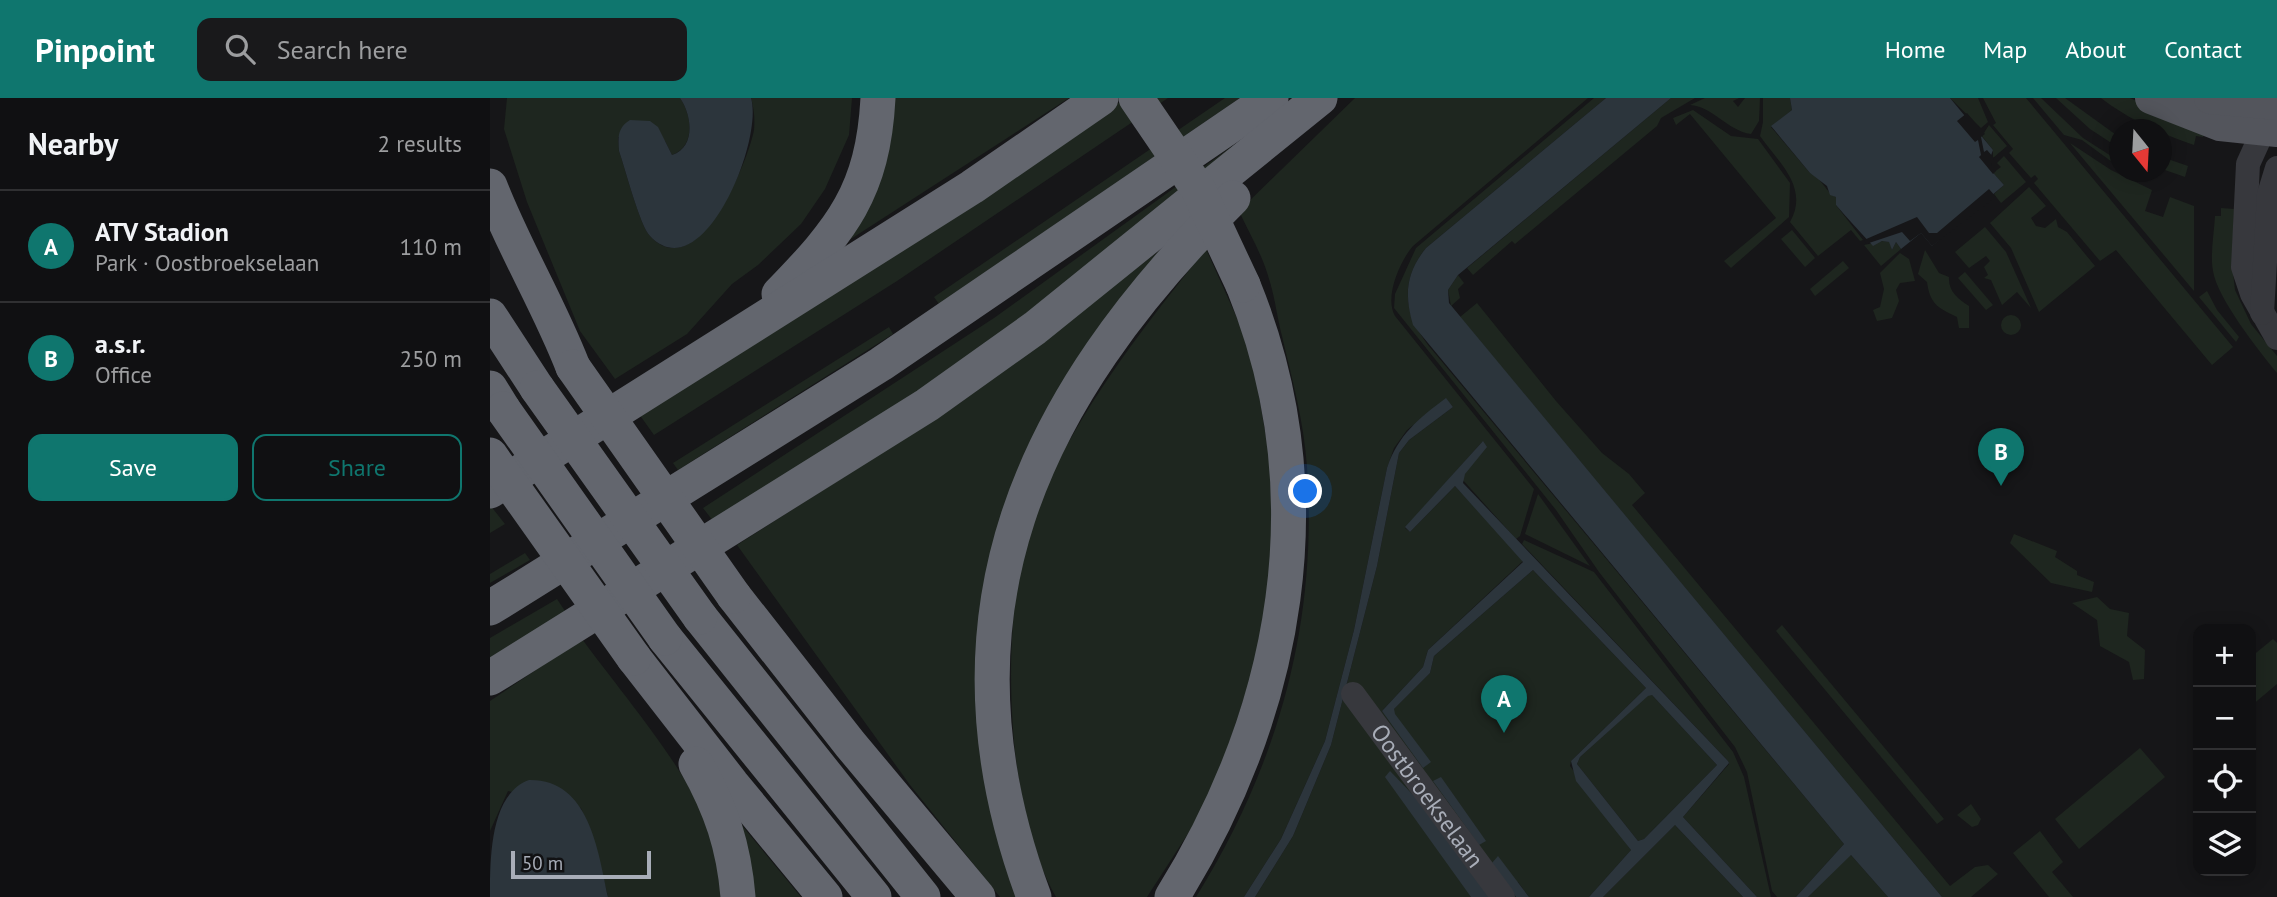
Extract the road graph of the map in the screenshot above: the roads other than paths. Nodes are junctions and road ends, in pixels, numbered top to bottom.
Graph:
1 (878, 98) edge
2 (1101, 98) edge
3 (1136, 98) edge
4 (1271, 98) edge
5 (1320, 98) edge
6 (1334, 98) edge
7 (2151, 98) edge
8 (2210, 98) edge
9 (2273, 122) edge
10 (2277, 168) edge
11 (490, 186) edge
12 (490, 243) edge
13 (2262, 313) junction
14 (490, 316) edge
15 (738, 337) junction
16 (2277, 338) edge
17 (573, 367) junction
18 (497, 399) edge
19 (490, 455) edge
20 (490, 491) edge
21 (490, 608) edge
22 (490, 678) edge
23 (662, 692) junction
24 (1353, 694) dead end
25 (738, 897) edge
26 (825, 897) edge
27 (874, 897) edge
28 (923, 897) edge
29 (978, 897) edge
30 (1034, 897) edge
31 (1172, 897) edge
32 (1503, 897) edge

1 - 15 highway
2 - 15 highway
3 - 31 highway, bridge
4 - 21 highway
5 - 22 highway
6 - 30 highway
7 - 9 main road
8 - 9 main road
9 - 13 street
10 - 13 street
11 - 17 highway
12 - 17 highway
13 - 16 street
14 - 28 highway, bridge
15 - 20 highway
17 - 29 highway, bridge
18 - 27 highway, bridge
19 - 23 highway, bridge
23 - 25 highway
23 - 26 highway
24 - 32 street, Oostbroekselaan

